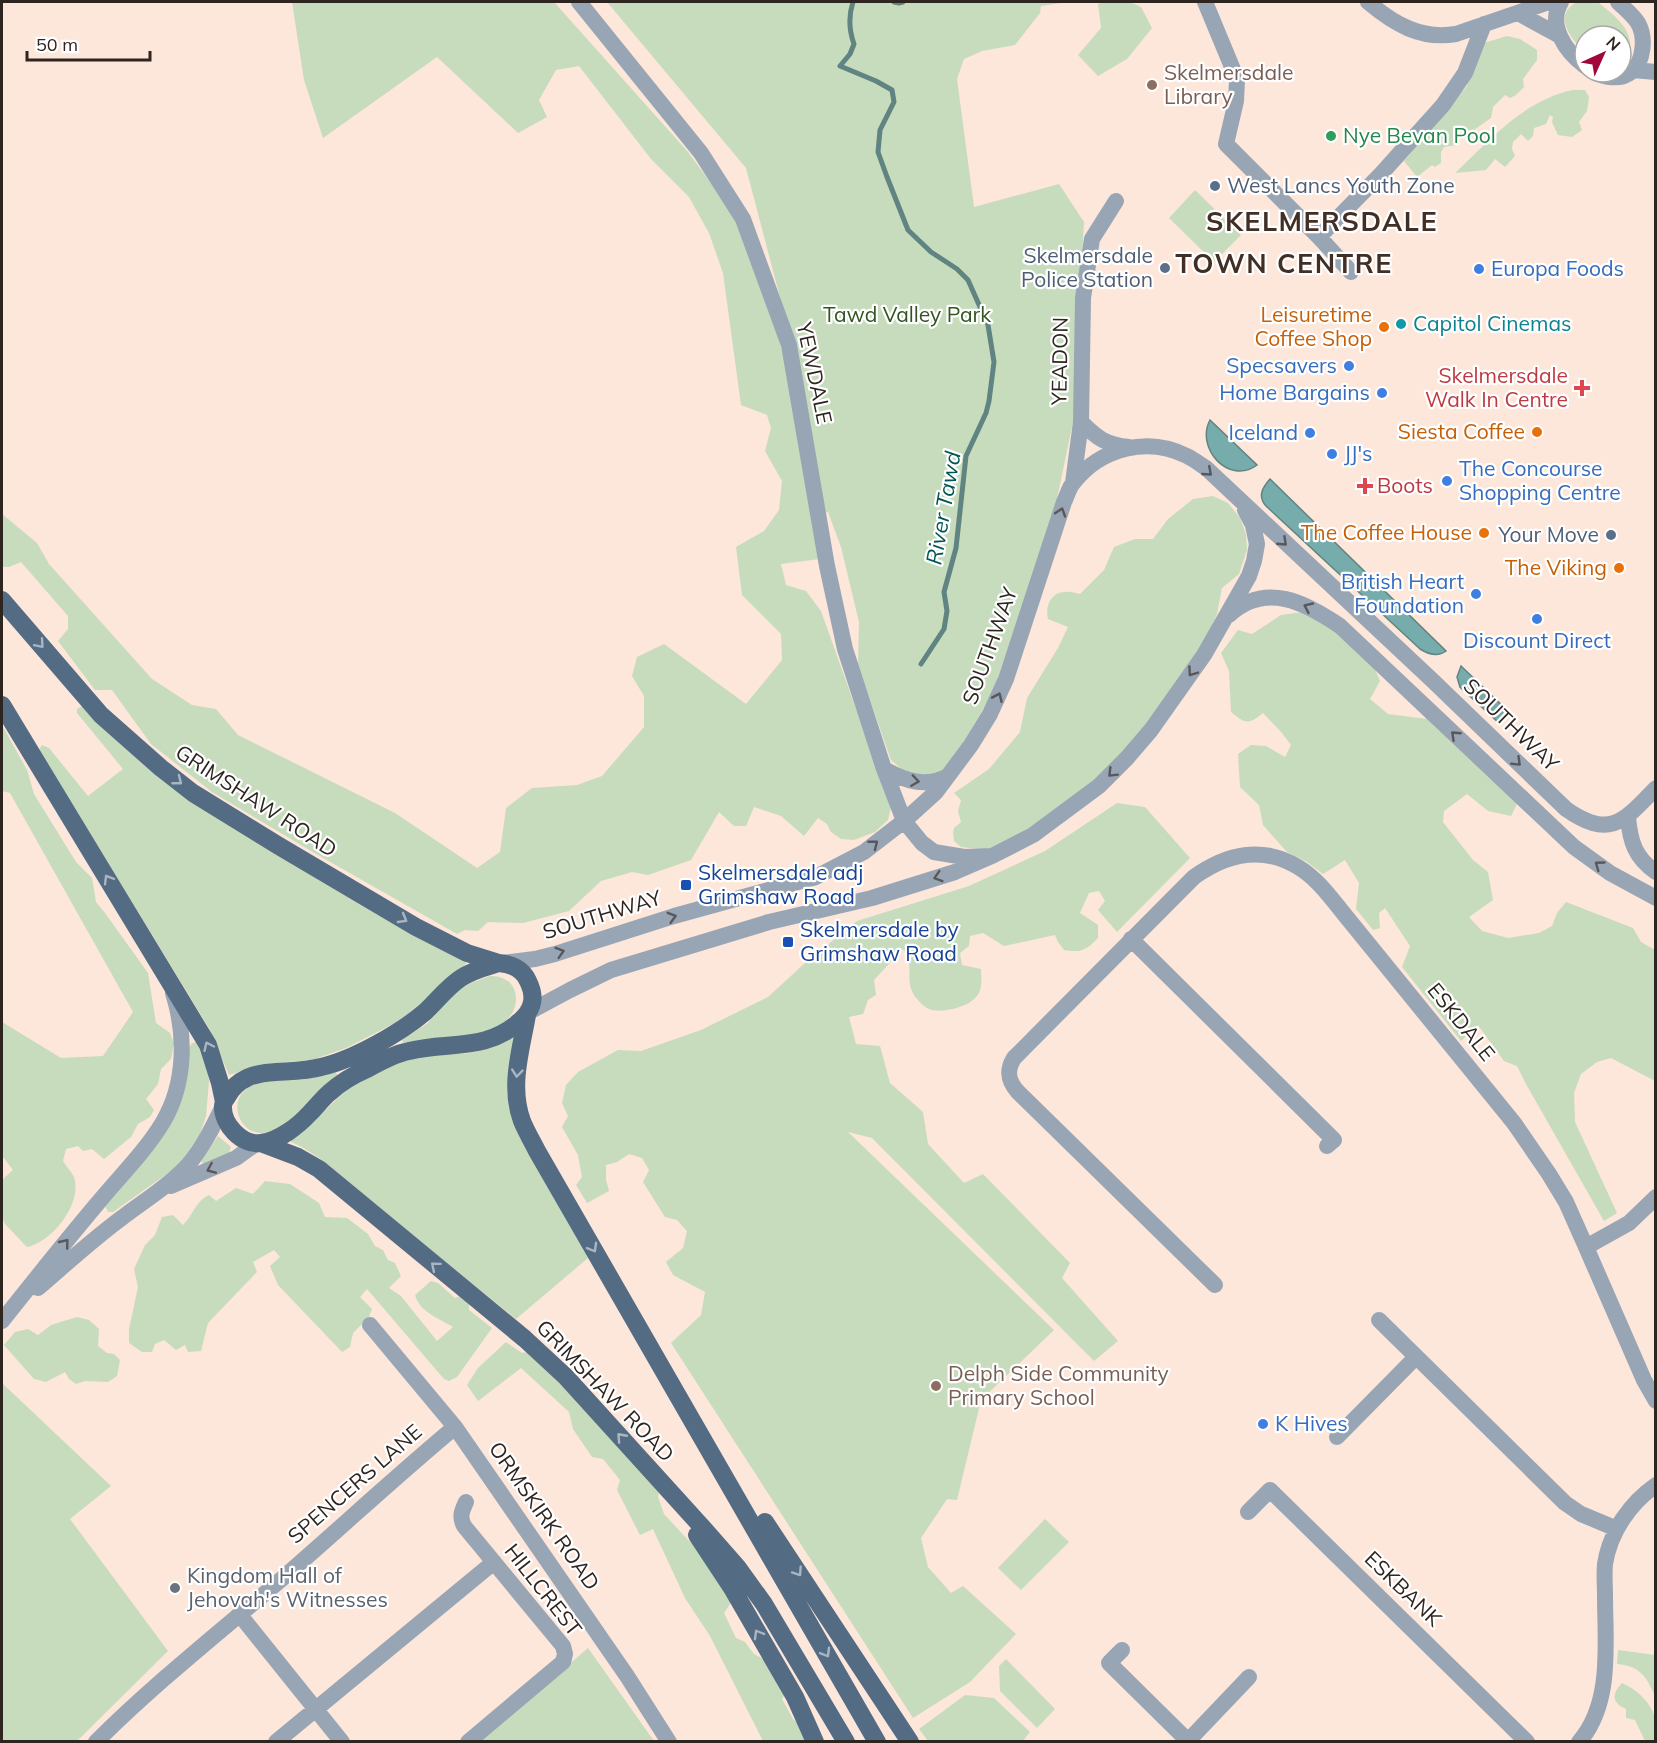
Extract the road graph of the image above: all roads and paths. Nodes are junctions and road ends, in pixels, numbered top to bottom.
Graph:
1 (579, 2) edge
2 (1205, 2) edge
3 (1368, 2) edge
4 (1549, 2) edge
5 (1561, 2) edge
6 (1622, 4) edge
7 (1518, 13) junction
8 (1484, 24) junction
9 (1638, 24) junction
10 (1560, 36) junction
11 (1656, 37) edge
12 (1573, 54) edge
13 (1633, 70) joint
14 (1656, 72) edge
15 (1116, 201) dead end
16 (1319, 237) junction
17 (1351, 272) dead end
18 (1081, 422) junction
19 (1132, 447) junction
20 (1073, 483) junction
21 (1240, 502) junction
22 (2, 600) edge
23 (1222, 622) junction
24 (2, 705) edge
25 (884, 770) junction
26 (948, 776) junction
27 (1656, 788) edge
28 (1628, 817) junction
29 (904, 821) junction
30 (992, 856) junction
31 (1656, 872) edge
32 (1656, 898) edge
33 (1131, 939) junction
34 (501, 963) junction
35 (169, 980) junction
36 (528, 1014) junction
37 (224, 1104) junction
38 (259, 1143) junction
39 (1327, 1146) dead end
40 (162, 1190) junction
41 (1656, 1197) edge
42 (1586, 1247) junction
43 (1215, 1285) dead end
44 (1379, 1320) dead end
45 (2, 1321) edge
46 (370, 1325) dead end
47 (1416, 1357) junction
48 (660, 1366) junction
49 (1656, 1401) edge
50 (455, 1427) junction
51 (1337, 1437) dead end
52 (664, 1485) junction
53 (1656, 1485) edge
54 (466, 1503) dead end
55 (1248, 1512) dead end
56 (1617, 1529) junction
57 (494, 1562) junction
58 (240, 1614) junction
59 (1122, 1650) dead end
60 (1249, 1677) dead end
61 (316, 1709) junction
62 (1188, 1741) edge
63 (96, 1742) edge
64 (276, 1742) edge
65 (342, 1742) edge
66 (468, 1742) edge
67 (669, 1742) edge
68 (815, 1742) edge
69 (846, 1742) edge
70 (877, 1742) edge
71 (910, 1742) edge
72 (1527, 1742) edge
73 (1579, 1742) edge

1 - 25 street, YEWDALE
2 - 16 street
3 - 8 street
4 - 7 street
5 - 10 street
6 - 9 street
7 - 8 street
7 - 10 street
8 - 16 street
9 - 11 street
9 - 13 street
10 - 12 street
13 - 14 street
15 - 18 street, YEADON
16 - 17 street
18 - 19 street, YEADON
18 - 20 street, YEADON
19 - 20 street, SOUTHWAY
19 -> 21 street, SOUTHWAY
26 -> 20 street, SOUTHWAY
21 - 23 street, SOUTHWAY
21 -> 28 street, SOUTHWAY
22 -> 34 main road, GRIMSHAW ROAD
23 -> 30 street, SOUTHWAY
32 -> 23 street, SOUTHWAY
35 -> 24 main road
25 -> 26 street
25 - 29 street, YEWDALE
26 - 29 street, SOUTHWAY
27 - 28 street
28 - 31 street
29 - 30 street, YEWDALE
34 -> 29 street, SOUTHWAY
30 -> 36 street, SOUTHWAY
33 - 39 street
33 - 42 street, ESKDALE
33 - 43 street, ESKDALE
34 - 36 main road, GRIMSHAW ROAD
34 - 37 main road
37 -> 35 main road
45 -> 35 street
36 - 38 main road
36 -> 48 main road, GRIMSHAW ROAD
37 - 38 main road, GRIMSHAW ROAD
37 - 40 street
38 -> 40 street
52 -> 38 main road, GRIMSHAW ROAD
40 - 45 street
41 - 42 street
42 - 49 street, ESKDALE
44 - 47 street
46 - 50 street, ORMSKIRK ROAD
47 - 51 street
47 - 56 street
48 -> 70 main road, GRIMSHAW ROAD
48 -> 71 main road
50 - 58 street, SPENCERS LANE
50 - 67 street, ORMSKIRK ROAD
68 -> 52 main road
52 - 69 main road, GRIMSHAW ROAD
53 - 56 street
54 - 57 street, HILLCREST
55 - 72 street, ESKBANK
56 - 73 street
57 - 61 street
57 - 66 street, HILLCREST
58 - 61 street
58 - 63 street, SPENCERS LANE
59 - 62 street
60 - 62 street
61 - 64 street
61 - 65 street

